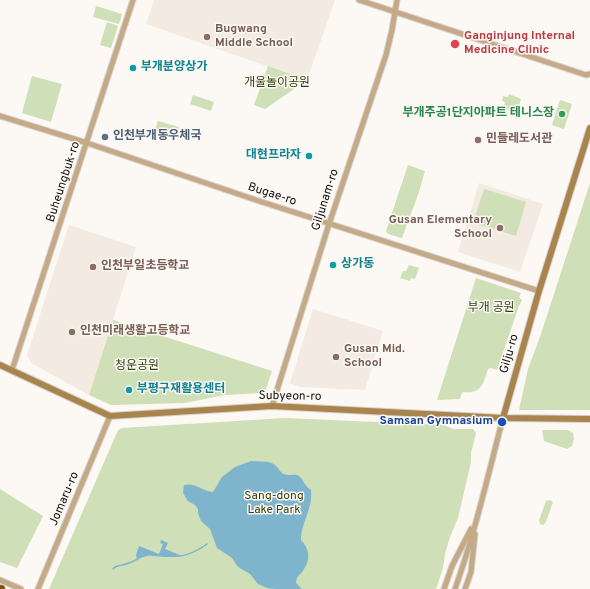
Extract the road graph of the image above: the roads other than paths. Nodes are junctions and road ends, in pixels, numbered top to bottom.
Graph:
1 (133, 0) edge
2 (359, 0) edge
3 (397, 0) edge
4 (395, 12) junction
5 (590, 74) edge
6 (0, 116) edge
7 (590, 128) edge
8 (87, 143) junction
9 (329, 224) junction
10 (540, 291) junction
11 (0, 365) edge
12 (12, 370) junction
13 (272, 406) junction
14 (110, 416) junction
15 (502, 418) junction
16 (590, 419) edge
17 (476, 519) junction
18 (0, 580) edge
19 (21, 589) edge
20 (38, 589) edge
21 (444, 589) edge
22 (455, 589) edge
23 (465, 589) edge

1 - 8 street, Buheungbuk-ro
2 - 4 street
3 - 4 street, Giljunam-ro
4 - 5 street
4 - 9 street, Giljunam-ro
6 - 8 street, Bugae-ro
7 - 10 main road, Gilju-ro
8 - 9 street, Bugae-ro
8 - 12 street, Buheungbuk-ro
9 - 10 street, Bugae-ro
9 - 13 street, Giljunam-ro
10 - 15 main road, Gilju-ro
11 - 12 main road, Subyeon-ro
12 - 14 main road, Subyeon-ro
13 - 14 main road, Subyeon-ro
13 - 15 main road, Subyeon-ro
14 - 20 street, Jomaru-ro
15 - 16 main road, Subyeon-ro
15 - 17 street, Gilju-ro
17 - 21 street, Gilju-ro
17 - 22 street, Gilju-ro
17 - 23 street, Gilju-ro
18 - 19 street

